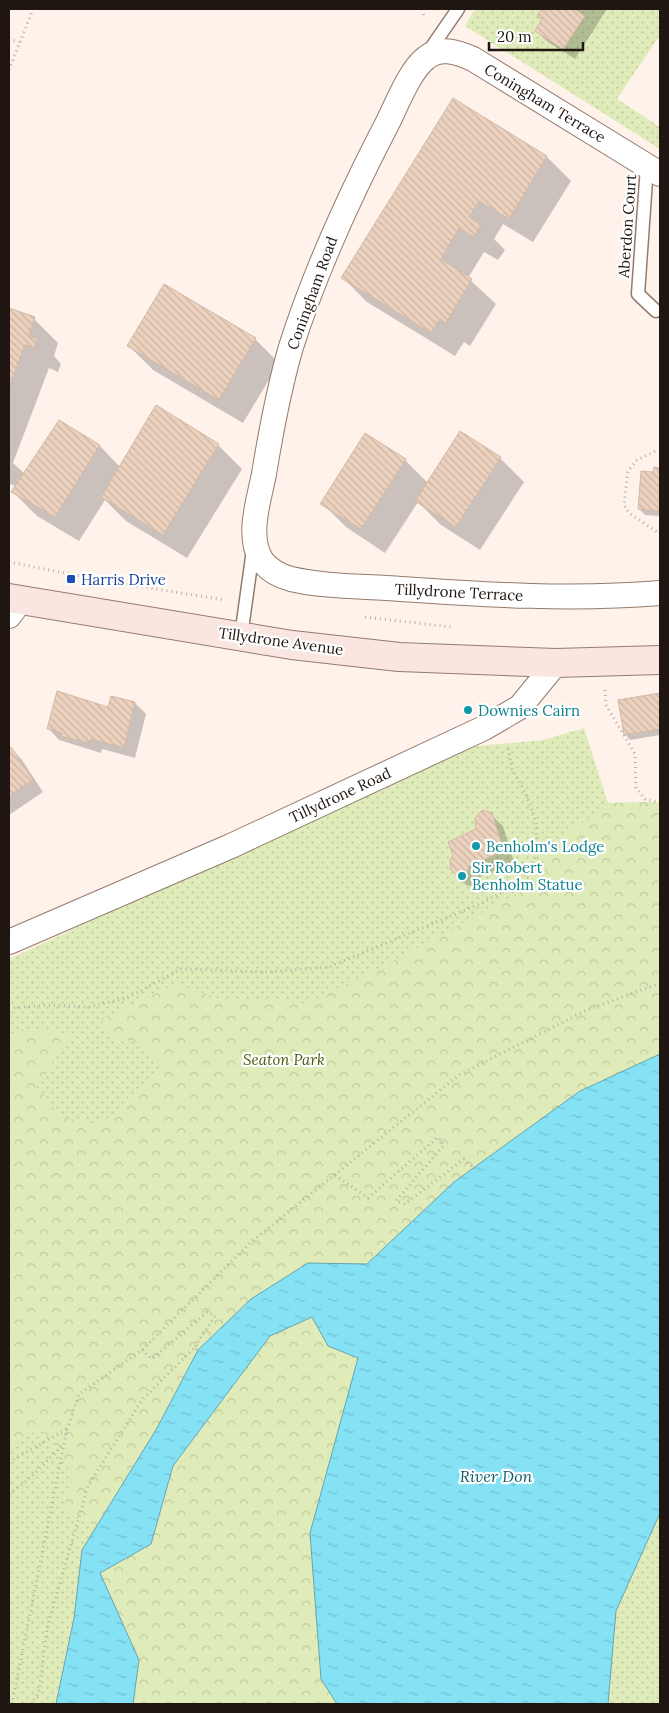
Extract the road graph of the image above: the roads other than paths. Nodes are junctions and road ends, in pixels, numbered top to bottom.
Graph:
1 (458, 9) edge
2 (424, 59) junction
3 (654, 170) edge
4 (656, 311) dead end
5 (259, 554) junction
6 (660, 593) edge
7 (13, 605) edge
8 (241, 636) junction
9 (660, 660) edge
10 (556, 663) junction
11 (9, 942) edge

1 - 2 lane
2 - 3 street, Coningham Terrace
2 - 5 street, Coningham Road
3 - 4 lane, Aberdon Court
5 - 6 street, Tillydrone Terrace
5 - 8 lane, Coningham Road
7 - 8 main road, Tillydrone Avenue
8 - 10 main road, Tillydrone Avenue
9 - 10 main road
10 - 11 street, Tillydrone Road

